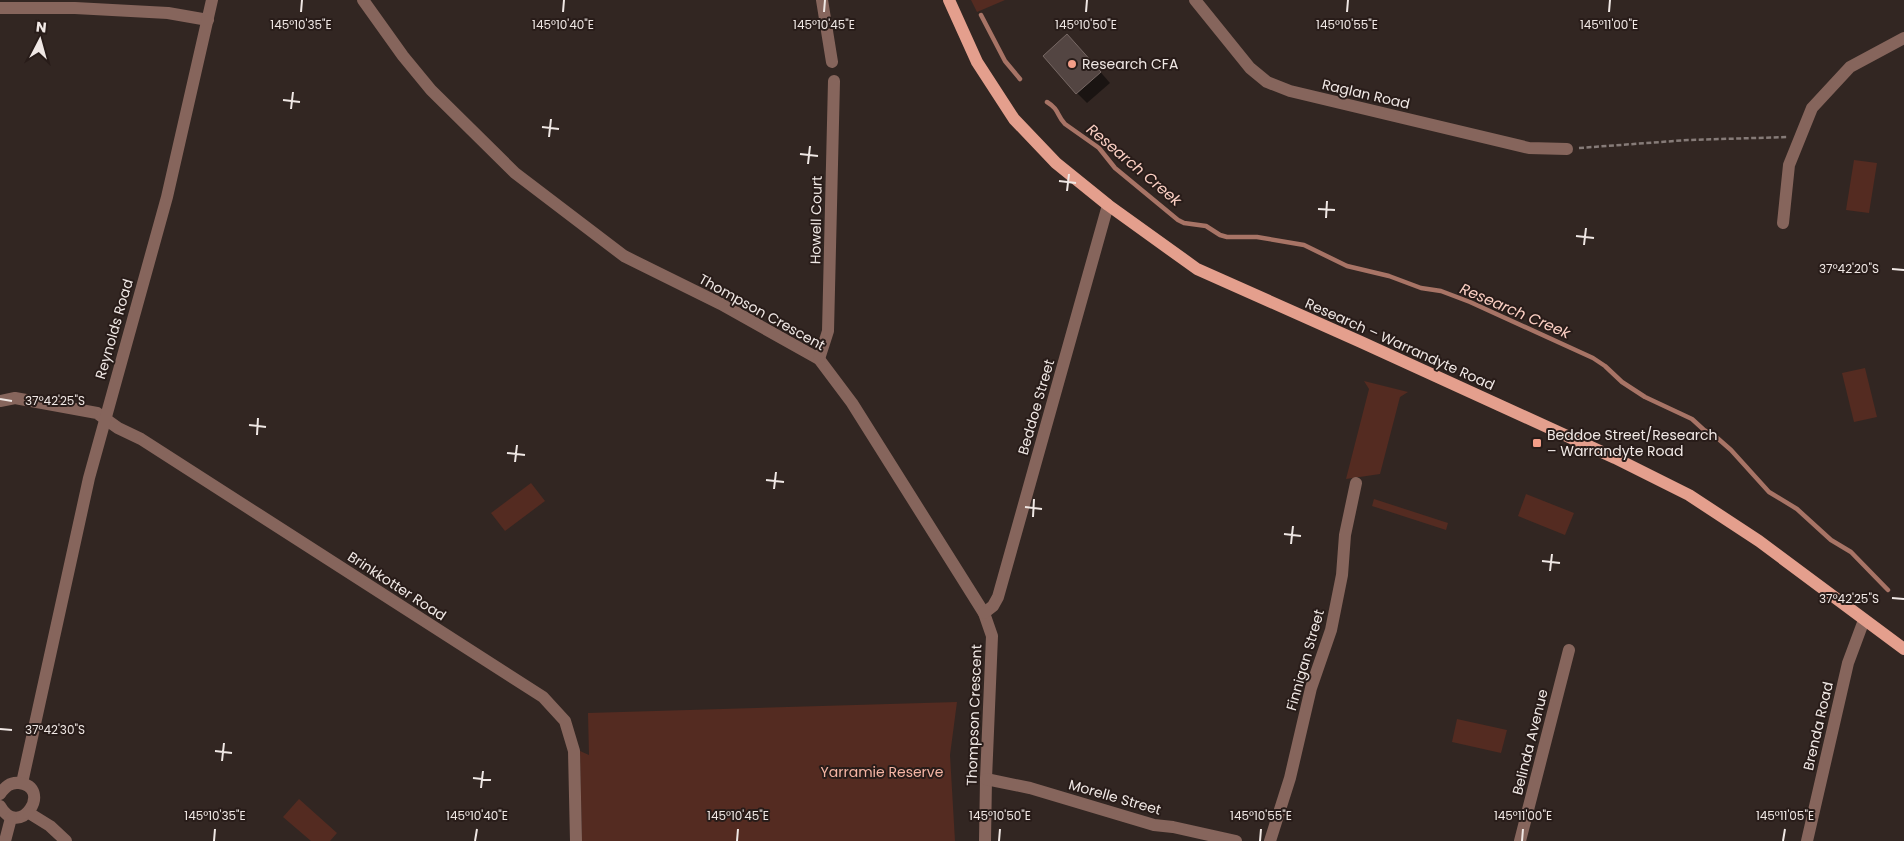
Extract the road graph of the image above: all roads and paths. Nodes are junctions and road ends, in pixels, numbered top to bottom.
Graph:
1 (212, 0) edge
2 (363, 0) edge
3 (822, 0) edge
4 (949, 0) edge
5 (1201, 2) edge
6 (8, 5) edge
7 (208, 20) junction
8 (1904, 38) edge
9 (832, 62) dead end
10 (834, 81) dead end
11 (1799, 136) junction
12 (1567, 149) joint
13 (1108, 205) junction
14 (1783, 222) dead end
15 (819, 360) junction
16 (0, 401) edge
17 (104, 418) junction
18 (1356, 484) dead end
19 (984, 613) junction
20 (1864, 620) junction
21 (1904, 649) edge
22 (1569, 650) dead end
23 (986, 779) junction
24 (22, 783) junction
25 (0, 794) edge
26 (0, 806) edge
27 (29, 813) junction
28 (12, 818) junction
29 (5, 841) edge
30 (66, 841) edge
31 (576, 841) edge
32 (985, 841) edge
33 (1236, 841) edge
34 (1270, 841) edge
35 (1520, 841) edge
36 (1807, 841) edge

1 - 7 street, Reynolds Road
2 - 15 street, Thompson Crescent
3 - 9 street
4 - 13 main road, Research – Warrandyte Road
5 - 12 street, Raglan Road
6 - 7 street
7 - 17 street, Reynolds Road
8 - 11 street
10 - 15 street, Howell Court
11 - 12 path
11 - 14 street
13 - 19 street, Beddoe Street
13 - 20 main road, Research – Warrandyte Road
15 - 19 street, Thompson Crescent
16 - 17 street, Brinkkotter Road
17 - 24 street, Reynolds Road
17 - 31 street, Brinkkotter Road
18 - 34 street, Finnigan Street
19 - 23 street, Thompson Crescent
20 - 21 main road, Research – Warrandyte Road
20 - 36 street, Brenda Road
22 - 35 street, Belinda Avenue
23 - 32 street, Thompson Crescent
23 - 33 street, Morelle Street
24 - 25 street
24 - 27 street
26 - 28 street
27 - 28 street
27 - 30 street
28 - 29 street

